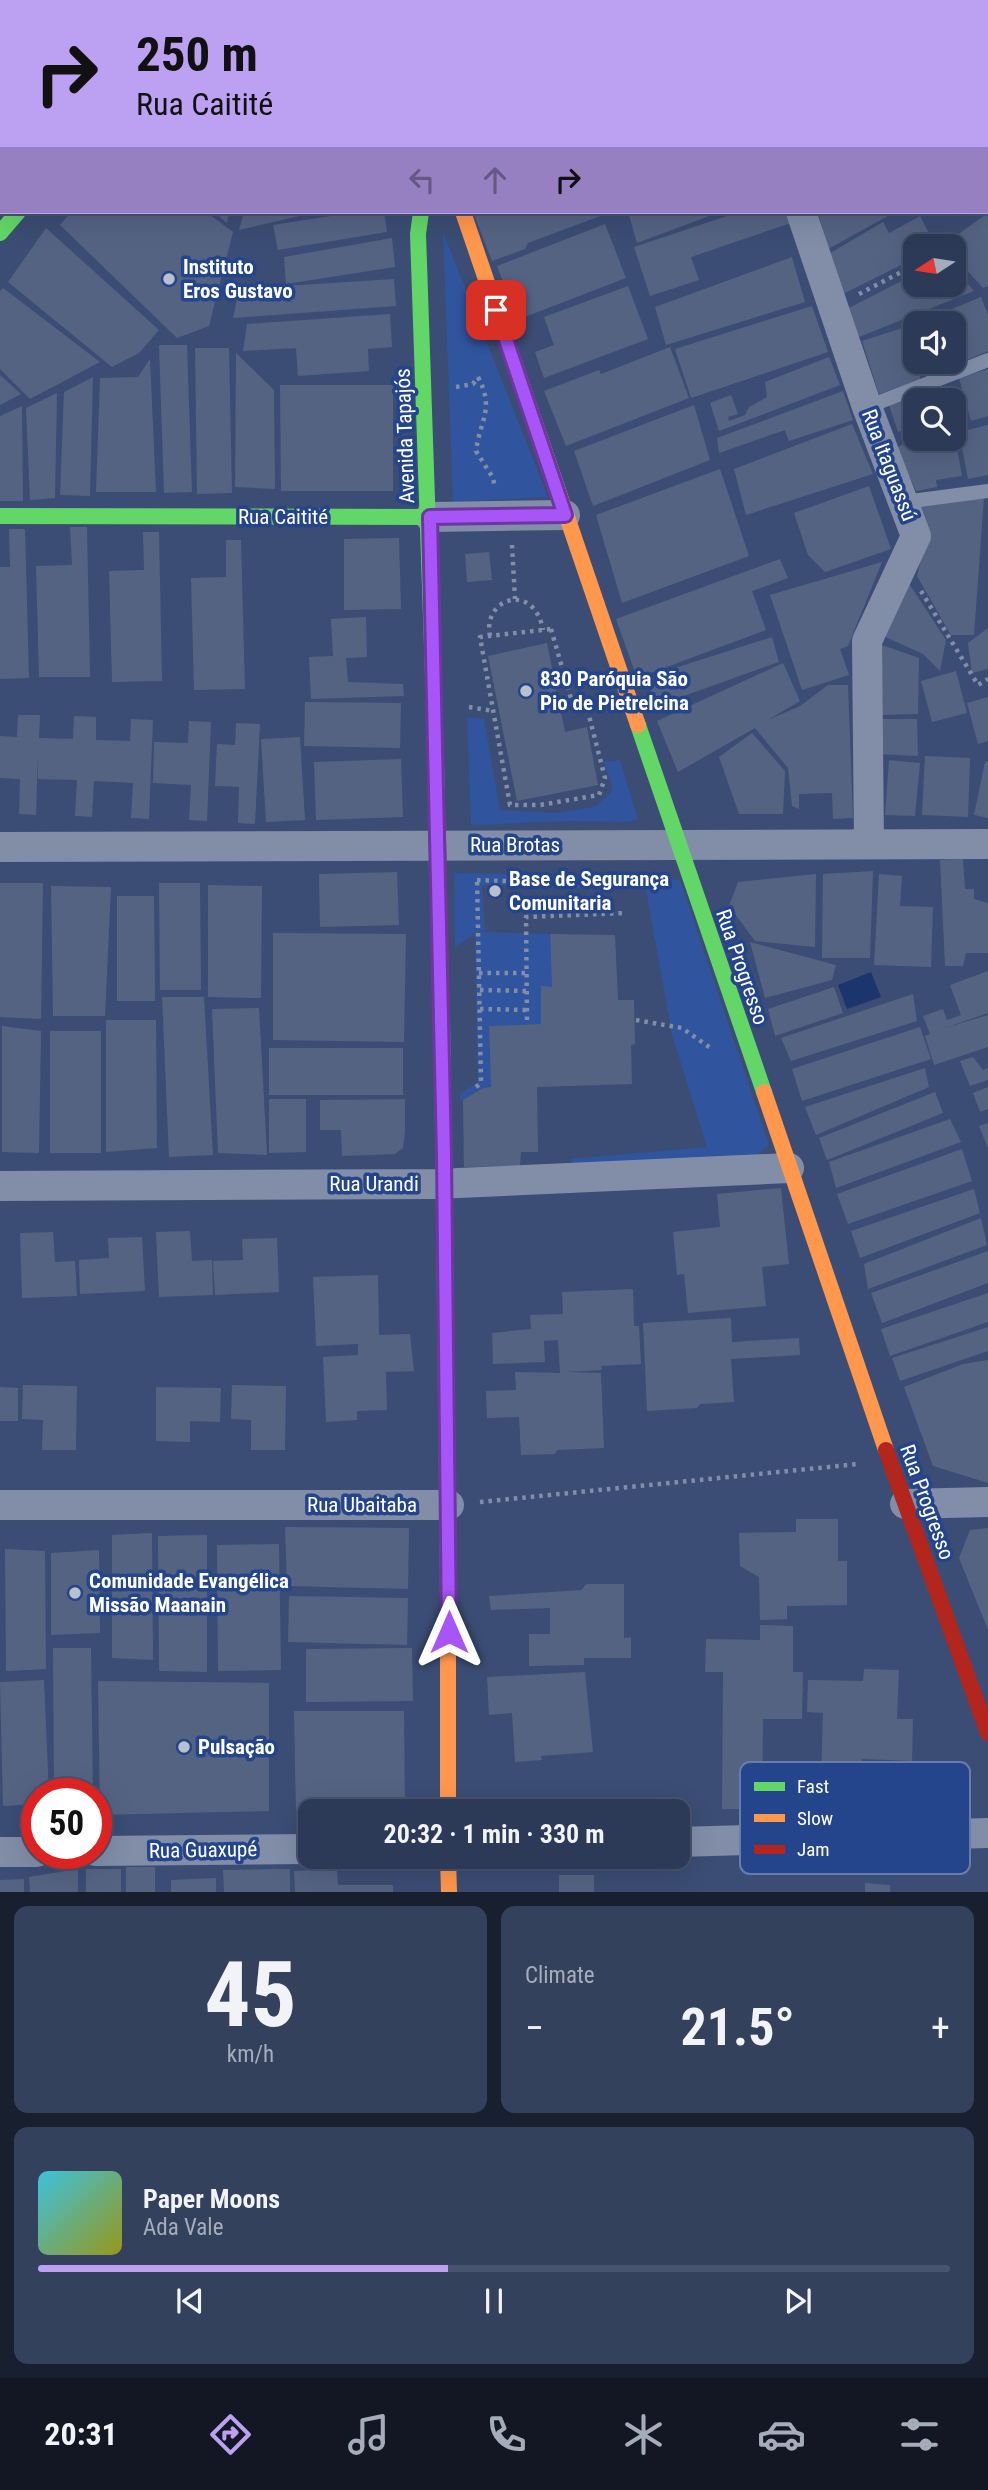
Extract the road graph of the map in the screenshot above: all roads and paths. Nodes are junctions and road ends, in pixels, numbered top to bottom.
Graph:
1 (16, 214) edge
2 (409, 214) edge
3 (421, 214) edge
4 (464, 214) edge
5 (801, 214) edge
6 (0, 233) edge
7 (418, 234) junction
8 (903, 271) edge
9 (834, 308) junction
10 (988, 360) edge
11 (481, 364) dead end
12 (454, 374) dead end
13 (478, 377) junction
14 (463, 386) dead end
15 (455, 387) dead end
16 (867, 407) junction
17 (988, 491) edge
18 (495, 493) dead end
19 (904, 502) junction
20 (565, 515) junction
21 (0, 516) edge
22 (430, 517) junction
23 (512, 538) dead end
24 (904, 563) junction
25 (515, 599) junction
26 (543, 630) junction
27 (490, 636) junction
28 (988, 678) edge
29 (464, 706) dead end
30 (493, 711) junction
31 (678, 844) junction
32 (869, 844) junction
33 (988, 844) edge
34 (437, 845) junction
35 (0, 847) edge
36 (477, 880) dead end
37 (662, 887) dead end
38 (625, 913) dead end
39 (527, 972) junction
40 (479, 974) dead end
41 (480, 990) dead end
42 (527, 991) junction
43 (480, 1009) dead end
44 (527, 1010) junction
45 (527, 1020) dead end
46 (636, 1020) dead end
47 (718, 1054) dead end
48 (789, 1168) junction
49 (444, 1184) junction
50 (0, 1186) edge
51 (890, 1461) junction
52 (988, 1502) edge
53 (905, 1504) junction
54 (449, 1505) junction
55 (0, 1506) edge
56 (988, 1733) edge
57 (449, 1799) edge
58 (988, 1833) edge
59 (970, 1834) edge
60 (740, 1840) edge
61 (690, 1842) edge
62 (298, 1849) edge
63 (112, 1851) edge
64 (0, 1852) edge
65 (21, 1852) edge
66 (449, 1869) edge
67 (449, 1892) edge

1 - 6 street
2 - 7 street
3 - 7 street
4 - 20 street, Rua Progresso
5 - 9 street, Rua Itaguassú
7 - 22 street, Avenida Tapajós
8 - 9 path
9 - 16 street, Rua Itaguassú
10 - 16 lane
11 - 13 path
12 - 15 path
13 - 14 path
13 - 18 path
16 - 19 street, Rua Itaguassú
17 - 19 lane
19 - 24 street, Rua Itaguassú
20 - 22 street, Rua Caitité
20 - 31 street, Rua Progresso
21 - 22 street, Rua Caitité
22 - 34 street, Avenida Tapajós
23 - 25 path
24 - 28 path
24 - 32 street, Rua Itaguassú
25 - 26 path
25 - 27 path
26 - 27 path
26 - 30 path
27 - 30 path
29 - 30 path
31 - 32 street, Rua Brotas
31 - 34 street, Rua Brotas
31 - 48 street, Rua Progresso
32 - 33 street, Rua Brotas
34 - 35 street, Rua Brotas
34 - 49 street, Avenida Tapajós
36 - 37 path
38 - 39 path
39 - 40 path
39 - 42 path
41 - 42 path
42 - 44 path
43 - 44 path
44 - 45 path
46 - 47 path
48 - 49 street, Rua Urandi
48 - 51 street, Rua Progresso
49 - 50 street, Rua Urandi
49 - 54 street, Avenida Tapajós
51 - 53 street, Rua Progresso
51 - 54 path
52 - 53 street
53 - 56 street, Rua Progresso
54 - 55 street, Rua Ubaitaba
54 - 57 street, Avenida Tapajós
58 - 59 street
60 - 61 street
62 - 63 street, Rua Guaxupé
64 - 65 street
66 - 67 street

